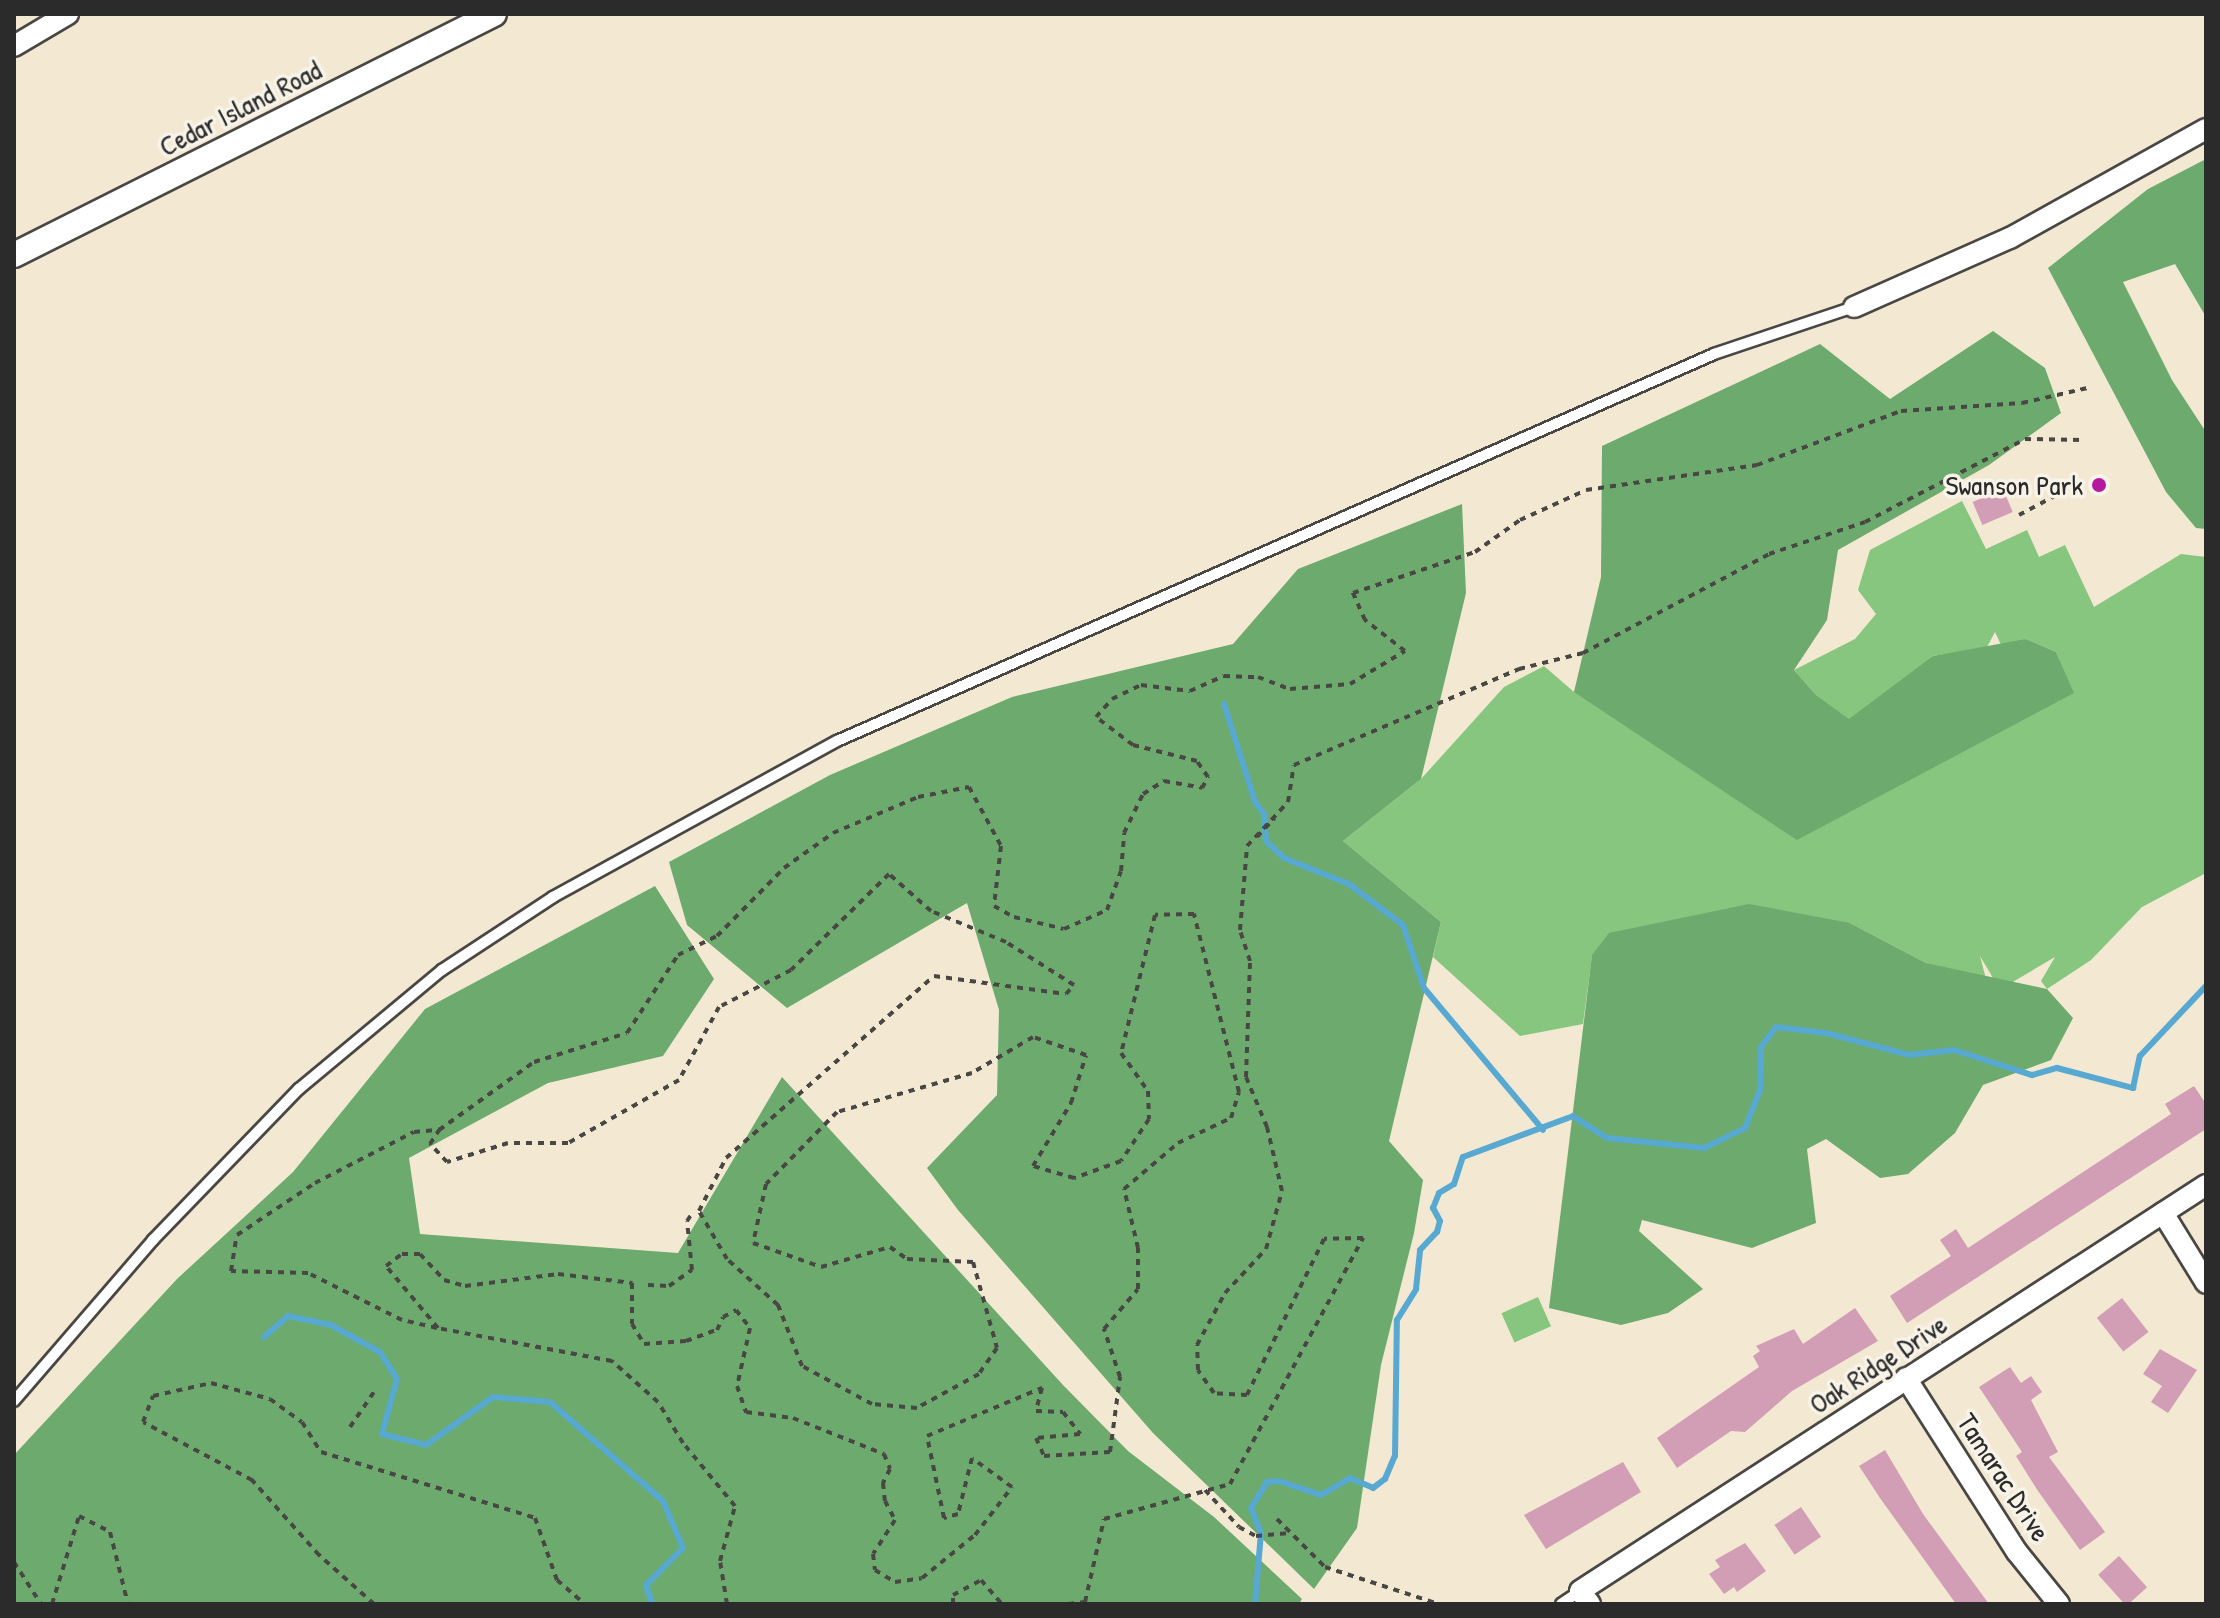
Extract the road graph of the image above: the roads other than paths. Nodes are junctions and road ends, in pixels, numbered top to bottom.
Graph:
1 (68, 14) edge
2 (494, 14) edge
3 (14, 46) edge
4 (2206, 129) edge
5 (14, 255) edge
6 (1854, 307) joint
7 (2206, 1185) edge
8 (2163, 1213) junction
9 (2206, 1283) edge
10 (1906, 1378) junction
11 (14, 1401) edge
12 (1585, 1597) edge
13 (1561, 1604) edge
14 (2059, 1604) edge

1 - 3 street
2 - 5 street, Cedar Island Road
4 - 6 street
6 - 11 lane
7 - 8 street, Oak Ridge Drive
8 - 9 street
8 - 10 street, Oak Ridge Drive
10 - 12 street, Oak Ridge Drive
10 - 14 street, Tamarac Drive
12 - 13 lane

